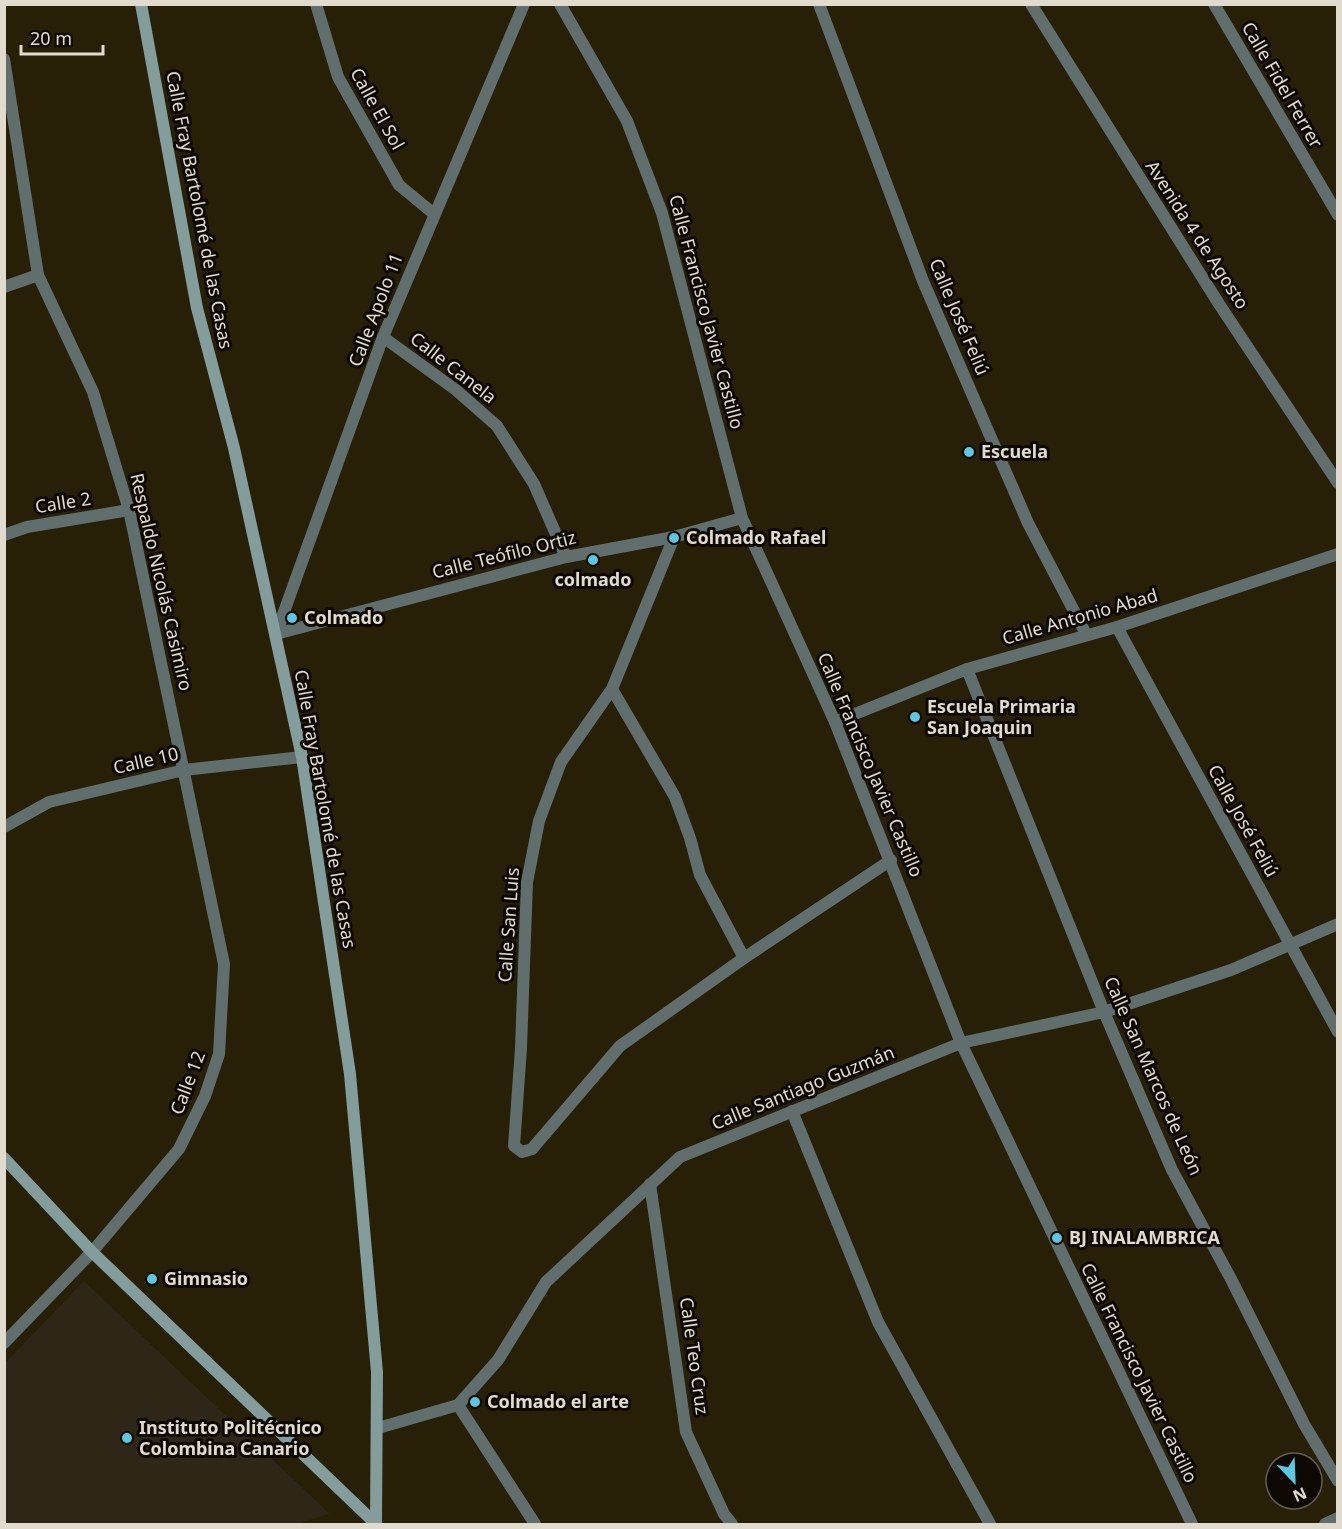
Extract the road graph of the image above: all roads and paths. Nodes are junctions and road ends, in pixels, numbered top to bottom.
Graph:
1 (141, 4) edge
2 (316, 4) edge
3 (524, 4) edge
4 (560, 4) edge
5 (819, 4) edge
6 (1031, 4) edge
7 (1214, 4) edge
8 (4, 59) edge
9 (434, 214) junction
10 (1338, 215) edge
11 (38, 275) junction
12 (4, 287) edge
13 (382, 337) junction
14 (1338, 483) edge
15 (129, 510) junction
16 (742, 518) junction
17 (4, 535) edge
18 (674, 537) junction
19 (1338, 554) edge
20 (566, 556) junction
21 (1117, 627) junction
22 (276, 634) junction
23 (1086, 634) junction
24 (967, 669) junction
25 (612, 688) junction
26 (835, 722) junction
27 (302, 757) junction
28 (184, 770) junction
29 (4, 827) edge
30 (891, 860) junction
31 (1338, 924) edge
32 (1290, 945) junction
33 (744, 958) junction
34 (1104, 1012) junction
35 (1338, 1032) edge
36 (961, 1043) junction
37 (792, 1111) junction
38 (4, 1158) edge
39 (650, 1184) junction
40 (92, 1252) junction
41 (4, 1343) edge
42 (458, 1405) junction
43 (378, 1428) junction
44 (1338, 1481) edge
45 (1338, 1518) edge
46 (376, 1524) edge
47 (535, 1524) edge
48 (732, 1524) edge
49 (990, 1524) edge
50 (1192, 1524) edge
51 (1324, 1524) edge

1 - 22 main road, Calle Fray Bartolomé de las Casas
2 - 9 street, Calle El Sol
3 - 9 street, Calle Apolo 11
4 - 16 street, Calle Francisco Javier Castillo
5 - 23 street, Calle José Feliú
6 - 14 street, Avenida 4 de Agosto
7 - 10 street, Calle Fidel Ferrer
8 - 11 street, Respaldo Nicolás Casimiro
9 - 13 street, Calle Apolo 11
11 - 12 street
11 - 15 street, Respaldo Nicolás Casimiro
13 - 20 street, Calle Canela
13 - 22 street, Calle Apolo 11
15 - 17 street, Calle 2
15 - 28 street, Respaldo Nicolás Casimiro
16 - 18 street, Calle Teófilo Ortiz
16 - 26 street, Calle Francisco Javier Castillo
18 - 20 street, Calle Teófilo Ortiz
18 - 25 street, Calle San Luis
19 - 21 street, Calle Antonio Abad
20 - 22 street, Calle Teófilo Ortiz
21 - 23 street, Calle Antonio Abad
21 - 32 street, Calle José Feliú
22 - 27 main road, Calle Fray Bartolomé de las Casas
23 - 24 street, Calle Antonio Abad
24 - 26 street, Calle Antonio Abad
24 - 34 street, Calle San Marcos de León
25 - 33 street
25 - 33 street, Calle San Luis
26 - 30 street, Calle Francisco Javier Castillo
27 - 28 street, Calle 10
27 - 43 main road, Calle Fray Bartolomé de las Casas
28 - 29 street, Calle 10
28 - 40 street, Calle 12
30 - 33 street
30 - 36 street, Calle Francisco Javier Castillo
31 - 32 street, Calle Santiago Guzmán
32 - 34 street, Calle Santiago Guzmán
32 - 35 street, Calle José Feliú
34 - 36 street, Calle Santiago Guzmán
34 - 44 street, Calle San Marcos de León
36 - 37 street, Calle Santiago Guzmán
36 - 50 street, Calle Francisco Javier Castillo
37 - 39 street, Calle Santiago Guzmán
37 - 49 street
38 - 40 main road
39 - 42 street, Calle Santiago Guzmán
39 - 48 street, Calle Teo Cruz
40 - 41 street, Calle 12
40 - 46 main road
42 - 43 street
42 - 47 street
43 - 46 main road, Calle Fray Bartolomé de las Casas
45 - 51 street

